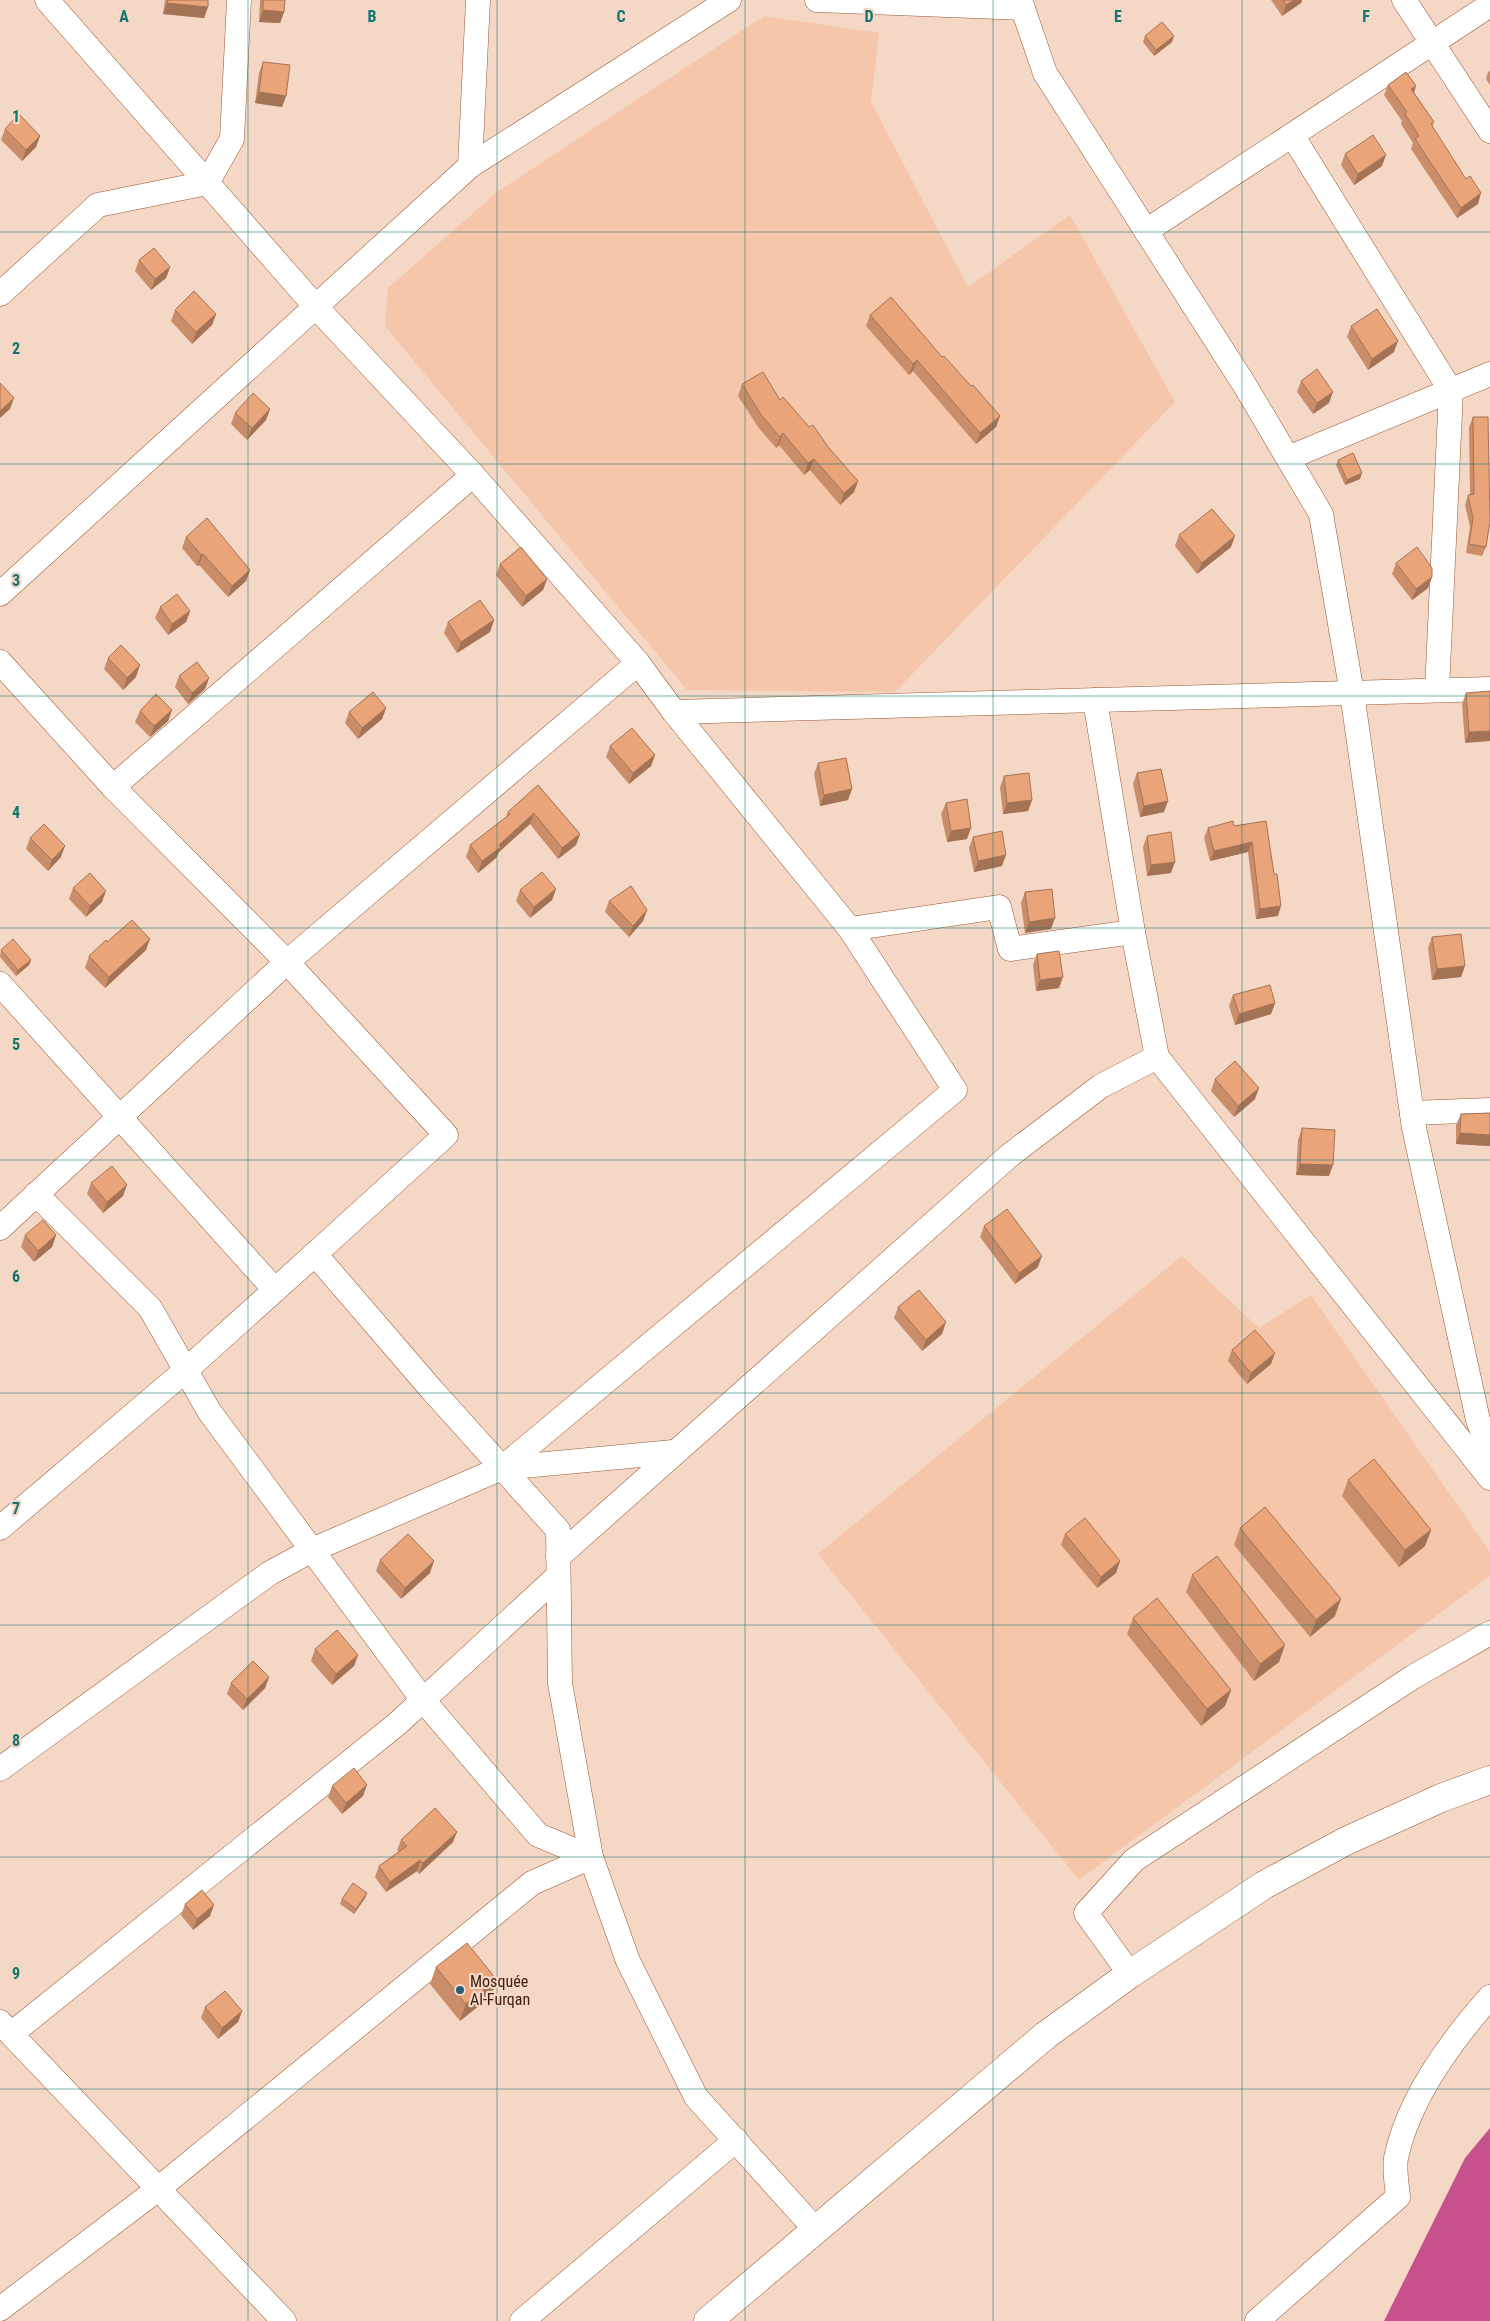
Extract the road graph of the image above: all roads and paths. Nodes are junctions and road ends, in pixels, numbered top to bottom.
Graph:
1 (47, 0) edge
2 (239, 0) edge
3 (478, 0) edge
4 (729, 0) edge
5 (817, 0) edge
6 (1404, 0) edge
7 (1022, 4) edge
8 (1490, 5) edge
9 (1432, 43) junction
10 (1490, 131) edge
11 (1292, 135) junction
12 (470, 166) junction
13 (207, 183) junction
14 (1146, 231) junction
15 (0, 294) edge
16 (316, 307) junction
17 (1490, 374) edge
18 (1451, 391) junction
19 (1288, 458) junction
20 (473, 475) junction
21 (0, 594) edge
22 (0, 662) edge
23 (638, 663) junction
24 (1490, 688) edge
25 (1437, 690) junction
26 (1352, 693) junction
27 (1095, 700) junction
28 (674, 712) junction
29 (113, 787) junction
30 (850, 929) junction
31 (1133, 932) junction
32 (287, 962) junction
33 (0, 984) edge
34 (1157, 1057) junction
35 (1490, 1110) edge
36 (1412, 1113) junction
37 (120, 1117) junction
38 (36, 1194) junction
39 (0, 1228) edge
40 (315, 1254) junction
41 (274, 1290) junction
42 (186, 1370) junction
43 (673, 1452) junction
44 (1490, 1452) edge
45 (502, 1468) junction
46 (1490, 1478) edge
47 (0, 1528) edge
48 (312, 1550) junction
49 (558, 1566) junction
50 (1490, 1633) edge
51 (423, 1700) junction
52 (0, 1769) edge
53 (1490, 1780) edge
54 (591, 1857) junction
55 (1130, 1974) junction
56 (1490, 1998) edge
57 (5, 2028) edge
58 (736, 2140) junction
59 (158, 2190) junction
60 (815, 2229) junction
61 (0, 2309) edge
62 (284, 2321) edge
63 (522, 2321) edge
64 (708, 2321) edge
65 (1257, 2321) edge

1 - 13 street
2 - 13 street
3 - 12 street
4 - 12 street
5 - 7 street
6 - 9 street
7 - 14 street
8 - 9 street
9 - 10 street
9 - 11 street
11 - 14 street
11 - 18 street
12 - 16 street
13 - 15 street
13 - 16 street
14 - 19 street
16 - 20 street
16 - 21 street
17 - 18 street
18 - 19 street
18 - 25 street
19 - 26 street
20 - 23 street
20 - 29 street
22 - 29 street
23 - 28 street
23 - 32 street
24 - 25 street
25 - 26 street
26 - 27 street
26 - 36 street
27 - 28 street
27 - 31 street
28 - 30 street
29 - 32 street
30 - 31 street
30 - 45 street
31 - 34 street
32 - 37 street
32 - 40 street
33 - 37 street
34 - 43 street
34 - 46 street
35 - 36 street
36 - 44 street
37 - 38 street
37 - 41 street
38 - 39 street
38 - 42 street
40 - 41 street
40 - 45 street
41 - 42 street
42 - 47 street
42 - 48 street
43 - 45 street
43 - 49 street
45 - 48 street
45 - 49 street
48 - 51 street
48 - 52 street
49 - 51 street
49 - 54 street
50 - 55 street
51 - 54 street
51 - 57 street
53 - 55 main road
54 - 58 street
54 - 59 street
55 - 60 main road
56 - 65 street
57 - 59 street
58 - 60 street
58 - 63 street
59 - 61 street
59 - 62 street
60 - 64 main road

